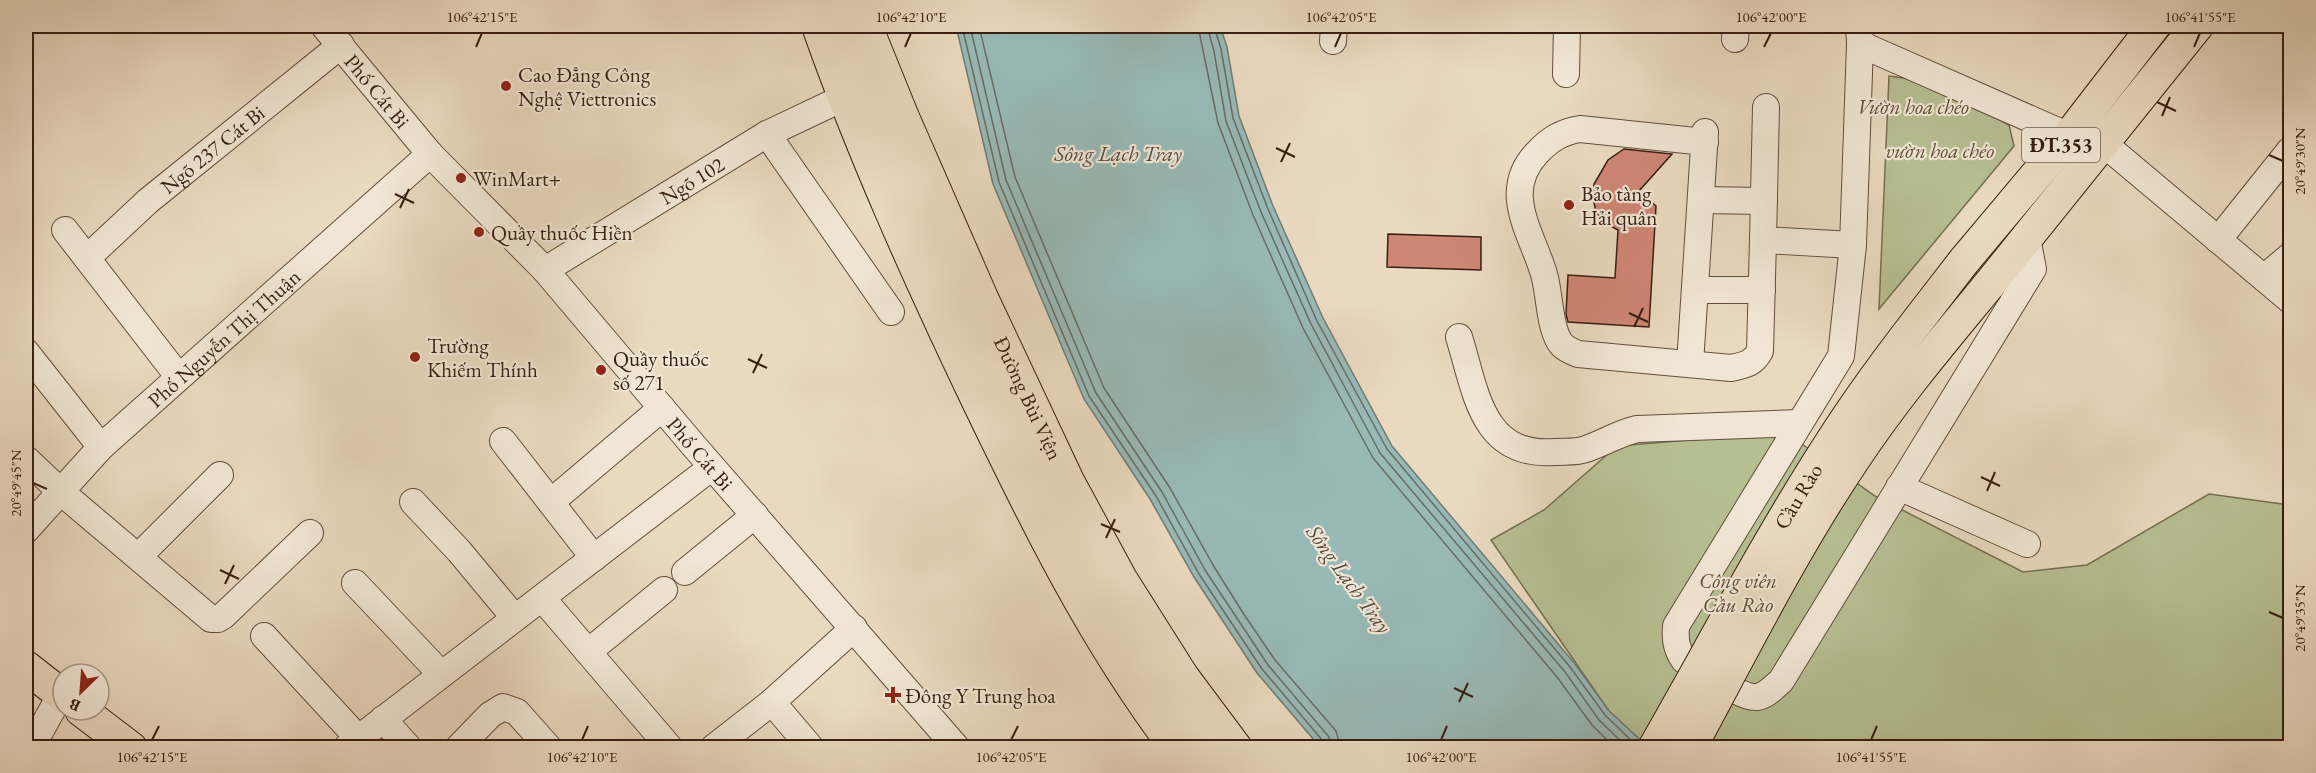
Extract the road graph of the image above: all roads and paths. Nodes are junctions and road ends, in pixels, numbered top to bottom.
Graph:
1 (324, 26) edge
2 (818, 26) edge
3 (841, 26) edge
4 (866, 26) edge
5 (1567, 26) edge
6 (2154, 26) edge
7 (2197, 26) edge
8 (1859, 35) edge
9 (341, 45) junction
10 (1566, 74) dead end
11 (843, 98) junction
12 (1766, 107) dead end
13 (767, 134) junction
14 (2069, 136) junction
15 (2103, 143) junction
16 (2290, 150) edge
17 (430, 154) junction
18 (1701, 200) junction
19 (1764, 201) junction
20 (65, 230) dead end
21 (2027, 238) junction
22 (1763, 240) junction
23 (2218, 240) junction
24 (1853, 245) junction
25 (2290, 256) edge
26 (87, 258) junction
27 (545, 270) junction
28 (2264, 278) junction
29 (1695, 290) junction
30 (1762, 290) junction
31 (2290, 300) edge
32 (891, 312) dead end
33 (1459, 338) dead end
34 (26, 352) edge
35 (1690, 364) junction
36 (178, 376) junction
37 (662, 408) junction
38 (1800, 423) junction
39 (503, 441) dead end
40 (101, 447) junction
41 (26, 459) edge
42 (712, 467) junction
43 (220, 475) dead end
44 (1899, 487) junction
45 (61, 492) junction
46 (413, 502) dead end
47 (551, 502) junction
48 (755, 515) junction
49 (26, 530) edge
50 (310, 533) dead end
51 (2027, 544) dead end
52 (139, 556) junction
53 (594, 558) junction
54 (685, 572) dead end
55 (355, 583) dead end
56 (664, 590) dead end
57 (542, 598) junction
58 (514, 617) junction
59 (854, 628) junction
60 (264, 636) dead end
61 (588, 652) junction
62 (26, 667) edge
63 (441, 674) junction
64 (51, 687) edge
65 (772, 702) junction
66 (1156, 702) junction
67 (382, 719) junction
68 (51, 722) edge
69 (97, 722) edge
70 (352, 743) edge
71 (31, 747) edge
72 (131, 747) edge
73 (409, 747) edge
74 (459, 747) edge
75 (549, 747) edge
76 (670, 747) edge
77 (713, 747) edge
78 (811, 747) edge
79 (957, 747) edge
80 (1176, 747) edge
81 (1205, 747) edge
82 (1236, 747) edge
83 (1654, 747) edge
84 (1689, 747) edge

1 - 9 street, Phố Cát Bi
2 - 11 main road, Đường Bùi Viện
3 - 66 main road, Đường Bùi Viện
4 - 82 main road, Đường Bùi Viện
5 - 10 street
6 - 14 main road, ĐT.353
7 - 15 main road, ĐT.353
8 - 14 street
8 - 24 street
9 - 17 street, Phố Cát Bi
9 - 26 street, Ngõ 237 Cát Bi
11 - 13 street, Ngõ 102
11 - 66 main road, Đường Bùi Viện
12 - 19 street
13 - 27 street, Ngõ 102
13 - 32 street
14 - 83 main road, Cầu Rào / ĐT.353, bridge
15 - 21 main road, ĐT.353
15 - 23 street
16 - 23 street
17 - 27 street, Phố Cát Bi
17 - 36 street, Phố Nguyễn Thị Thuận
18 - 19 street
18 - 29 street
18 - 35 street
19 - 22 street
20 - 26 street
21 - 44 street
21 - 84 main road, Cầu Rào / ĐT.353, bridge
22 - 24 street
22 - 30 street
23 - 28 street
24 - 38 street
25 - 28 street
26 - 36 street
27 - 37 street, Phố Cát Bi
28 - 31 street
29 - 30 street
29 - 35 street
30 - 35 street
33 - 38 street
34 - 40 street
36 - 40 street, Phố Nguyễn Thị Thuận
37 - 42 street, Phố Cát Bi
37 - 47 street
38 - 44 street
39 - 47 street
40 - 45 street, Phố Nguyễn Thị Thuận
41 - 45 street
42 - 48 street, Phố Cát Bi
42 - 53 street
43 - 52 street
44 - 51 street
45 - 49 street, Phố Nguyễn Thị Thuận
45 - 52 street
46 - 58 street
47 - 53 street
48 - 54 street
48 - 59 street, Phố Cát Bi
50 - 52 street
53 - 57 street
55 - 63 street
56 - 61 street
57 - 58 street
57 - 61 street
58 - 63 street
59 - 65 street
59 - 79 street, Phố Cát Bi
60 - 70 street
61 - 76 street
62 - 64 main road
63 - 67 street
65 - 77 street
65 - 78 street
66 - 80 main road, Đường Bùi Viện
66 - 81 main road, Đường Bùi Viện
67 - 70 street
67 - 73 street
68 - 71 street
69 - 72 main road
74 - 75 street

